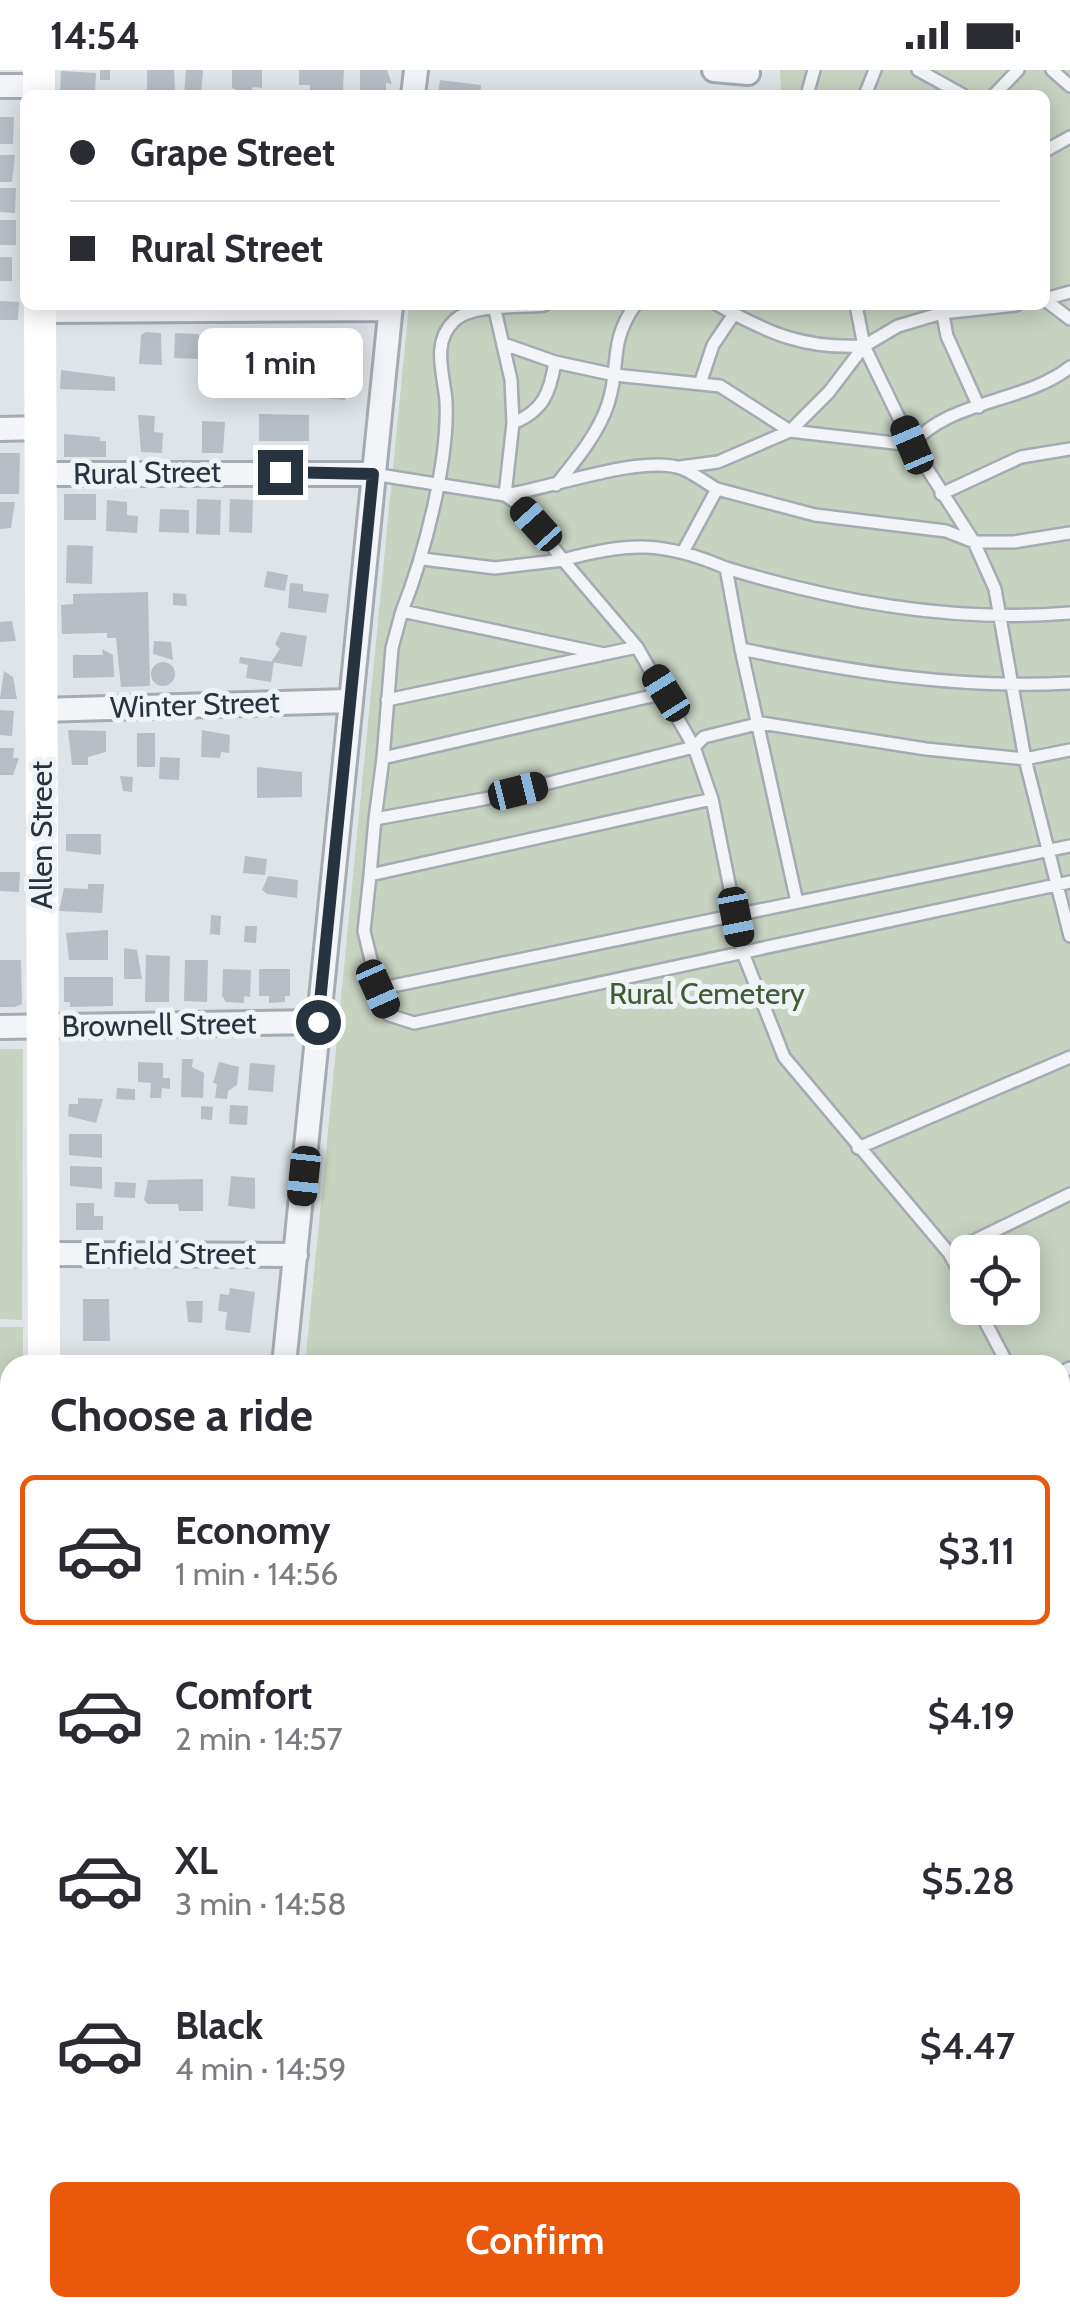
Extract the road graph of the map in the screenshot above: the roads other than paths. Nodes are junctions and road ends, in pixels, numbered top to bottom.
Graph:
1 (714, 70) edge
2 (918, 70) edge
3 (1018, 70) edge
4 (1052, 70) edge
5 (748, 73) dead end
6 (39, 84) edge
7 (0, 86) edge
8 (1070, 86) edge
9 (954, 90) edge
10 (999, 90) edge
11 (1050, 304) edge
12 (40, 310) edge
13 (391, 310) edge
14 (495, 310) joint
15 (632, 310) edge
16 (727, 310) edge
17 (857, 310) edge
18 (938, 310) edge
19 (941, 310) edge
20 (734, 314) junction
21 (1070, 319) edge
22 (504, 344) junction
23 (864, 346) junction
24 (554, 362) junction
25 (1070, 367) edge
26 (615, 375) junction
27 (701, 381) junction
28 (980, 407) junction
29 (513, 423) junction
30 (40, 428) junction
31 (0, 429) edge
32 (790, 431) junction
33 (912, 445) junction
34 (1070, 449) edge
35 (680, 467) junction
36 (40, 474) junction
37 (373, 474) junction
38 (434, 487) junction
39 (553, 488) junction
40 (717, 489) junction
41 (940, 494) junction
42 (505, 495) junction
43 (1070, 533) edge
44 (974, 542) junction
45 (684, 550) junction
46 (423, 559) junction
47 (563, 560) junction
48 (726, 568) junction
49 (402, 610) junction
50 (1070, 613) edge
51 (1000, 618) junction
52 (637, 647) junction
53 (741, 649) junction
54 (604, 654) junction
55 (1070, 683) edge
56 (1011, 686) junction
57 (666, 693) junction
58 (387, 700) junction
59 (349, 701) junction
60 (41, 710) junction
61 (761, 724) junction
62 (694, 748) junction
63 (1070, 750) edge
64 (383, 758) junction
65 (1025, 759) junction
66 (712, 800) junction
67 (375, 820) junction
68 (1070, 846) edge
69 (1045, 851) junction
70 (370, 875) junction
71 (1070, 882) edge
72 (1054, 886) junction
73 (798, 902) junction
74 (736, 917) junction
75 (1070, 936) edge
76 (743, 952) junction
77 (378, 989) junction
78 (318, 1022) junction
79 (0, 1027) edge
80 (43, 1027) junction
81 (1070, 1057) edge
82 (858, 1148) junction
83 (1070, 1194) edge
84 (949, 1253) joint
85 (44, 1254) junction
86 (296, 1256) junction
87 (987, 1325) edge
88 (44, 1355) edge
89 (285, 1355) edge
90 (1003, 1355) edge

1 - 5 street
2 - 9 lane
3 - 10 lane
4 - 8 lane
6 - 7 street
11 - 21 lane
12 - 30 street, Allen Street
13 - 37 street
14 - 22 lane
14 - 38 lane
15 - 26 lane
16 - 20 lane
17 - 23 lane
18 - 23 lane
19 - 28 lane
20 - 23 lane
20 - 27 lane
22 - 24 lane
22 - 29 lane
23 - 32 lane
23 - 33 lane
24 - 26 lane
24 - 29 lane
25 - 28 lane
26 - 27 lane
26 - 39 lane
27 - 32 lane
28 - 33 lane
29 - 42 lane
30 - 31 street
30 - 36 street, Allen Street
32 - 33 lane
32 - 35 lane
33 - 41 lane
34 - 41 lane
35 - 39 lane
35 - 40 lane
36 - 37 street, Rural Street
36 - 60 street, Allen Street
37 - 38 lane
37 - 59 street
38 - 42 lane
38 - 46 lane
39 - 42 lane
40 - 44 lane
40 - 45 lane
41 - 44 lane
42 - 47 lane
43 - 44 lane
44 - 51 lane
45 - 47 lane
45 - 48 lane
46 - 47 lane
46 - 49 lane
47 - 52 lane
48 - 51 lane
48 - 53 lane
49 - 54 lane
49 - 58 lane
50 - 51 lane
51 - 56 lane
52 - 54 lane
52 - 57 lane
53 - 56 lane
53 - 61 lane
54 - 58 lane
55 - 56 lane
56 - 65 lane
57 - 62 lane
57 - 64 lane
58 - 64 lane
59 - 60 street, Winter Street
59 - 78 street
60 - 80 street, Allen Street
61 - 62 lane
61 - 65 lane
61 - 73 lane
62 - 66 lane
62 - 67 lane
63 - 65 lane
64 - 67 lane
65 - 69 lane
66 - 70 lane
66 - 74 lane
67 - 70 lane
68 - 69 lane
69 - 72 lane
69 - 73 lane
70 - 77 lane
71 - 72 lane
72 - 75 lane
72 - 76 lane
73 - 74 lane
74 - 76 lane
74 - 77 lane
76 - 77 lane
76 - 82 lane
78 - 80 street, Brownell Street
78 - 86 street
79 - 80 street, Brownell Street
80 - 85 street, Allen Street
81 - 82 lane
82 - 84 lane
83 - 84 lane
85 - 86 street, Enfield Street
85 - 88 street, Allen Street
86 - 89 street
87 - 90 lane

